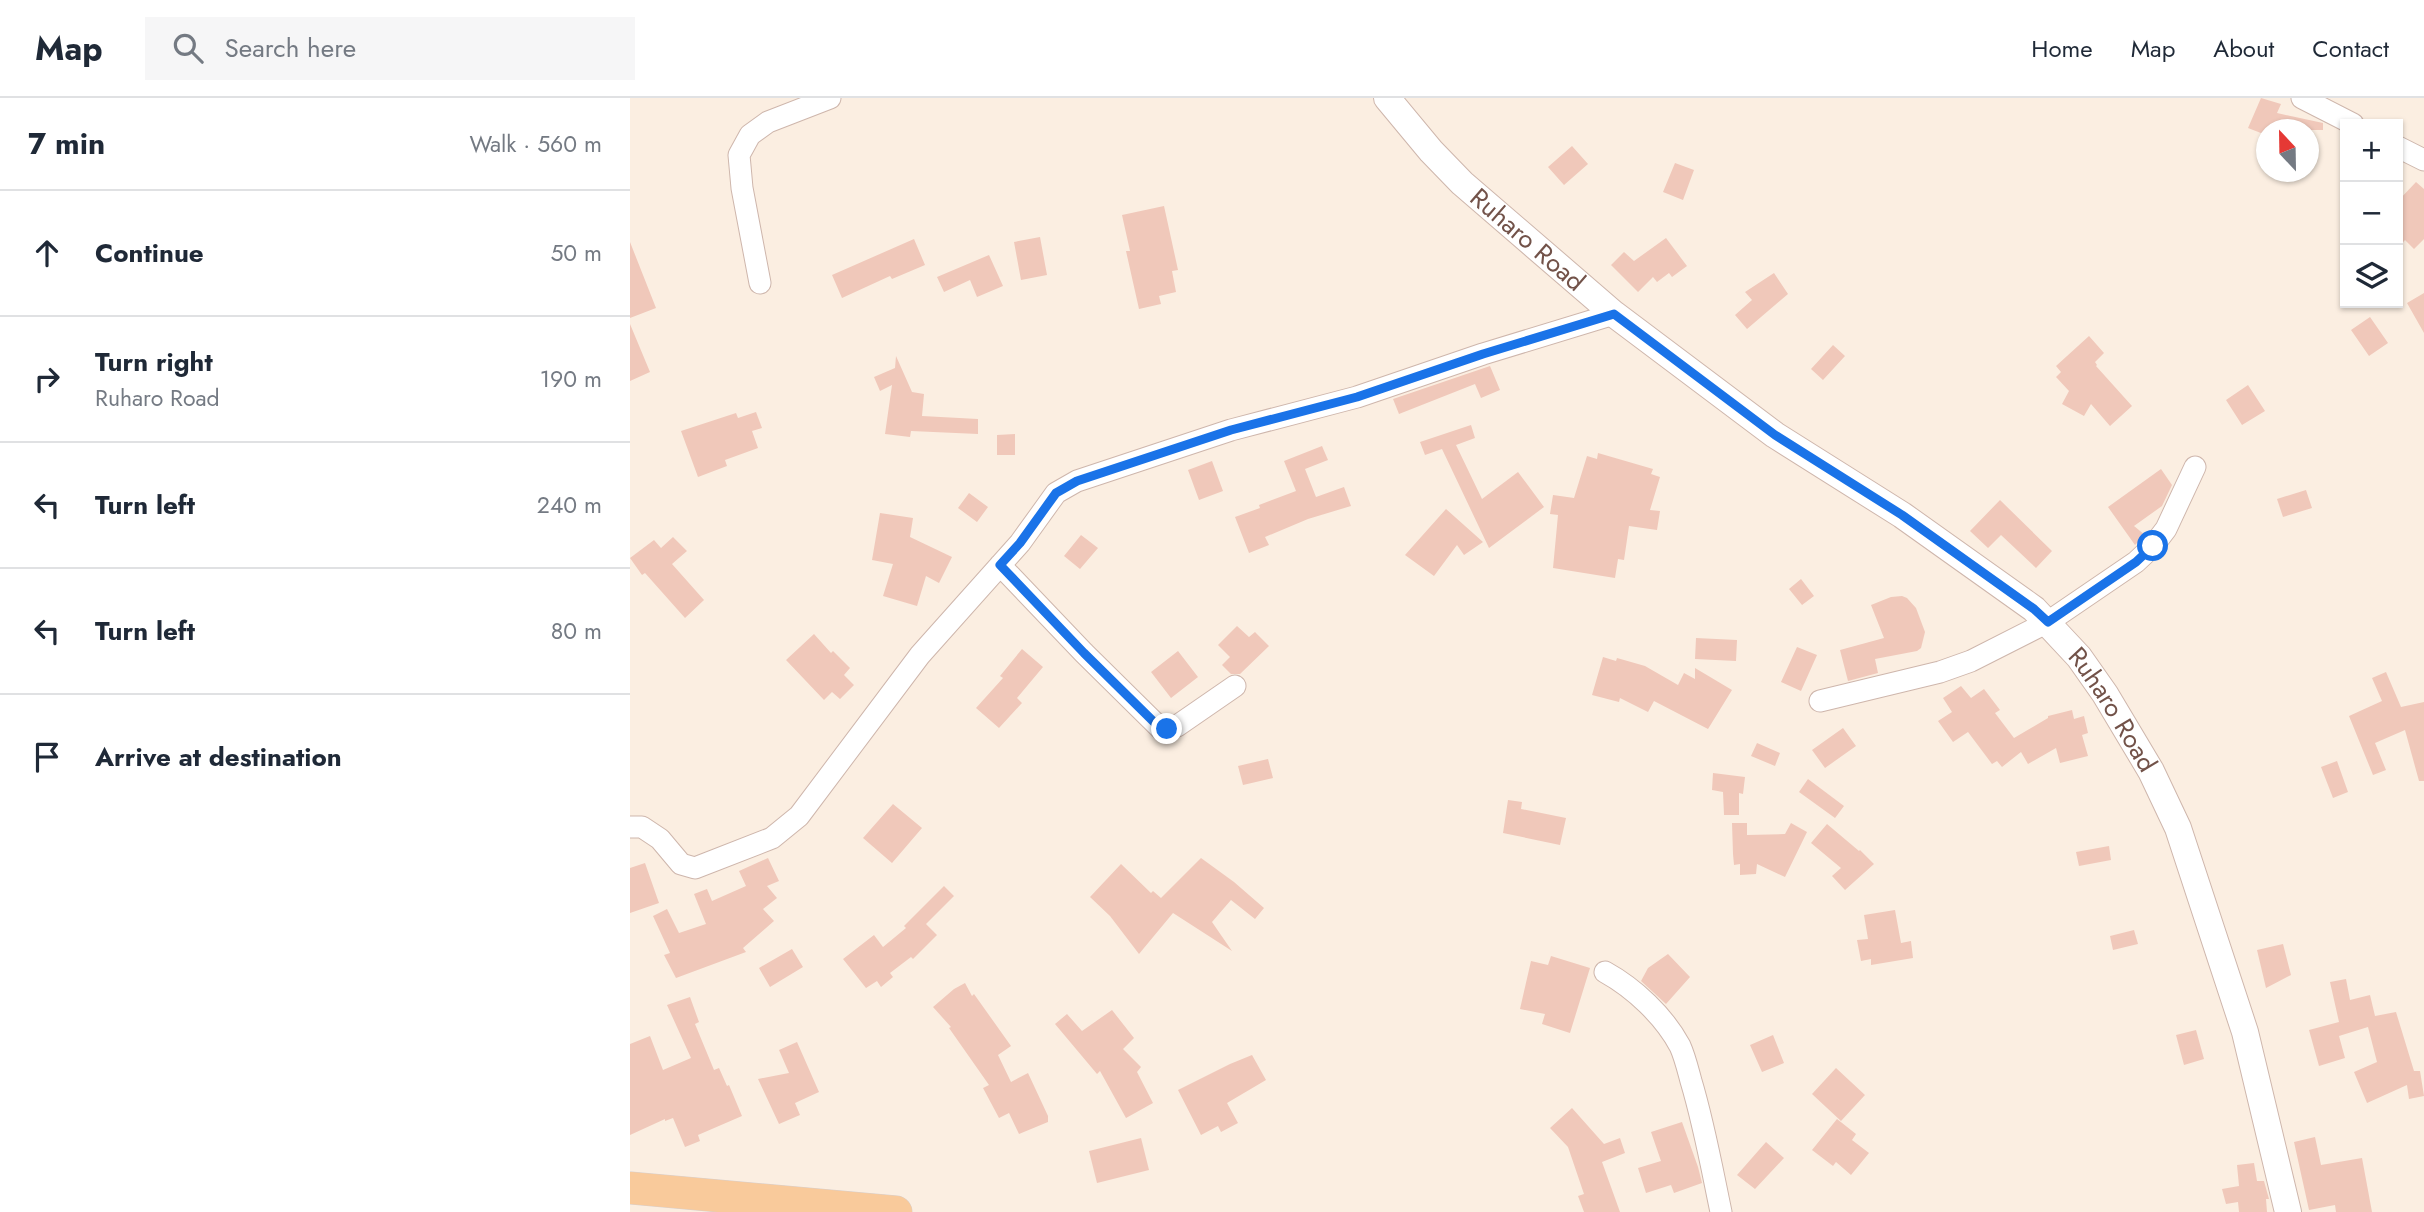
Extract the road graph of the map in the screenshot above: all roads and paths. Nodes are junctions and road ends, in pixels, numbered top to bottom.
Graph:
1 (830, 98) edge
2 (1387, 98) edge
3 (2302, 98) edge
4 (2343, 119) edge
5 (2403, 150) edge
6 (2424, 160) edge
7 (760, 283) dead end
8 (1614, 314) junction
9 (2195, 467) dead end
10 (1000, 565) junction
11 (2048, 622) junction
12 (1235, 686) dead end
13 (1820, 701) dead end
14 (630, 827) edge
15 (1605, 972) dead end
16 (630, 1188) edge
17 (896, 1212) edge
18 (1721, 1212) edge
19 (2288, 1212) edge

1 - 7 street
2 - 8 street, Ruharo Road
3 - 4 street
5 - 6 street
8 - 10 street
8 - 11 street, Ruharo Road
9 - 11 street
10 - 12 street
10 - 14 street
11 - 13 street
11 - 19 street, Ruharo Road
15 - 18 street
16 - 17 main road

